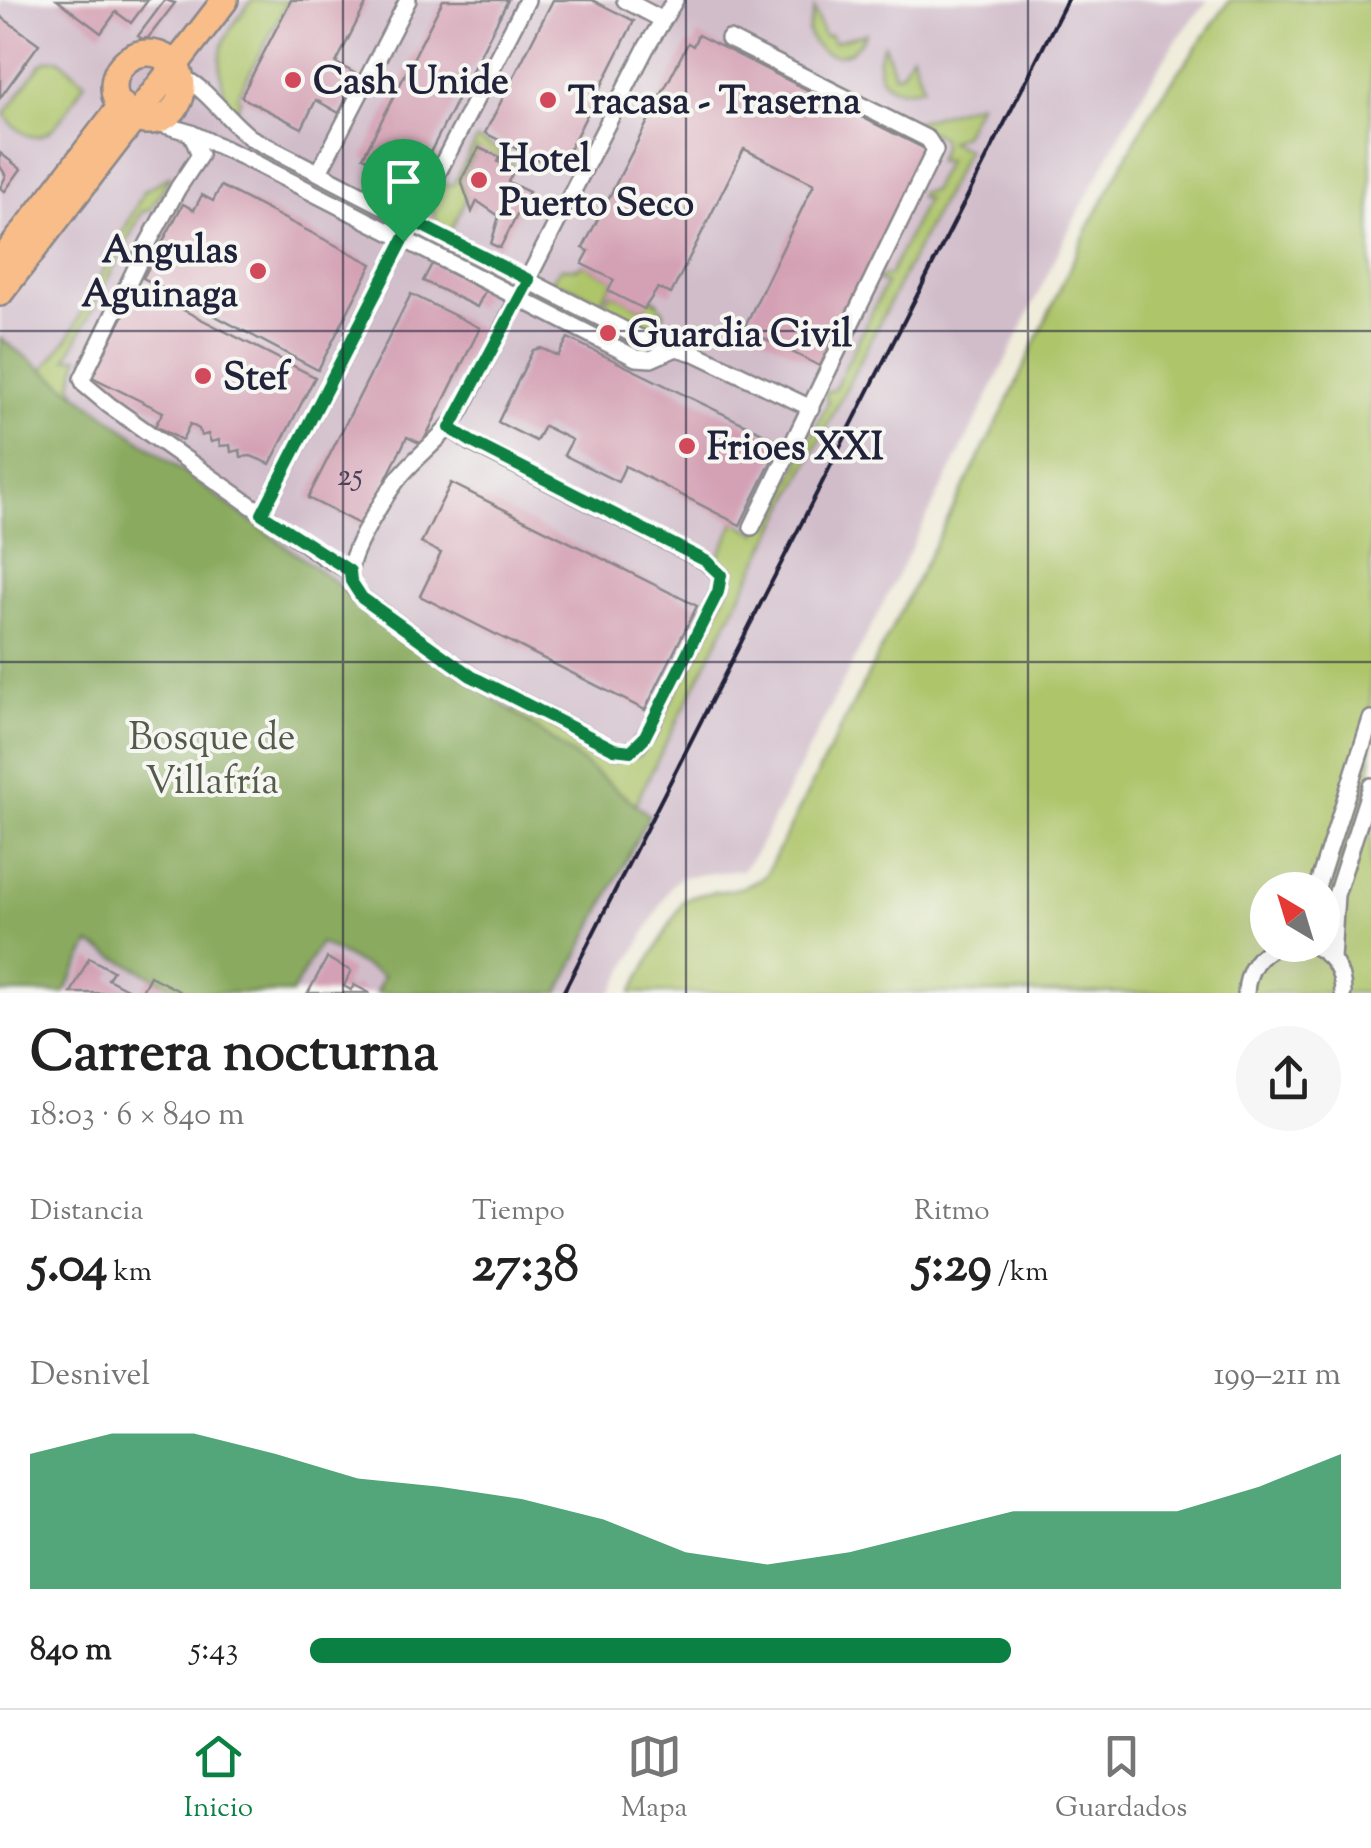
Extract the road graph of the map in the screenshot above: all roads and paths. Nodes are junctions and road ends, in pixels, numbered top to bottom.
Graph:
1 (204, 0) edge
2 (225, 0) edge
3 (408, 0) edge
4 (527, 0) edge
5 (625, 0) edge
6 (675, 0) edge
7 (663, 20) junction
8 (729, 39) dead end
9 (172, 66) junction
10 (136, 115) junction
11 (191, 134) junction
12 (319, 172) junction
13 (413, 221) junction
14 (403, 241) junction
15 (0, 264) edge
16 (529, 280) junction
17 (0, 293) edge
18 (518, 300) junction
19 (674, 349) junction
20 (811, 408) junction
21 (450, 428) junction
22 (262, 514) junction
23 (752, 527) dead end
24 (350, 571) junction
25 (1371, 719) edge
26 (1371, 786) edge
27 (1322, 872) edge
28 (1340, 883) edge
29 (1256, 962) edge
30 (1334, 962) edge
31 (1243, 991) edge
32 (1344, 993) edge

1 - 9 highway
2 - 9 highway
3 - 12 street
4 - 13 street
5 - 7 street
6 - 7 street
7 - 16 street
8 - 20 street
9 - 10 highway
9 - 10 highway
9 - 12 street
10 - 11 street
10 - 15 highway
10 - 17 highway
11 - 14 street
11 - 22 street
12 - 13 street
13 - 14 street
13 - 16 street
14 - 18 street
14 - 22 street
16 - 18 street
16 - 19 street
18 - 19 street
18 - 21 street
19 - 20 street
20 - 23 street
21 - 24 street
21 - 24 street
22 - 24 street
25 - 27 street
26 - 28 street
29 - 31 street
30 - 32 street

